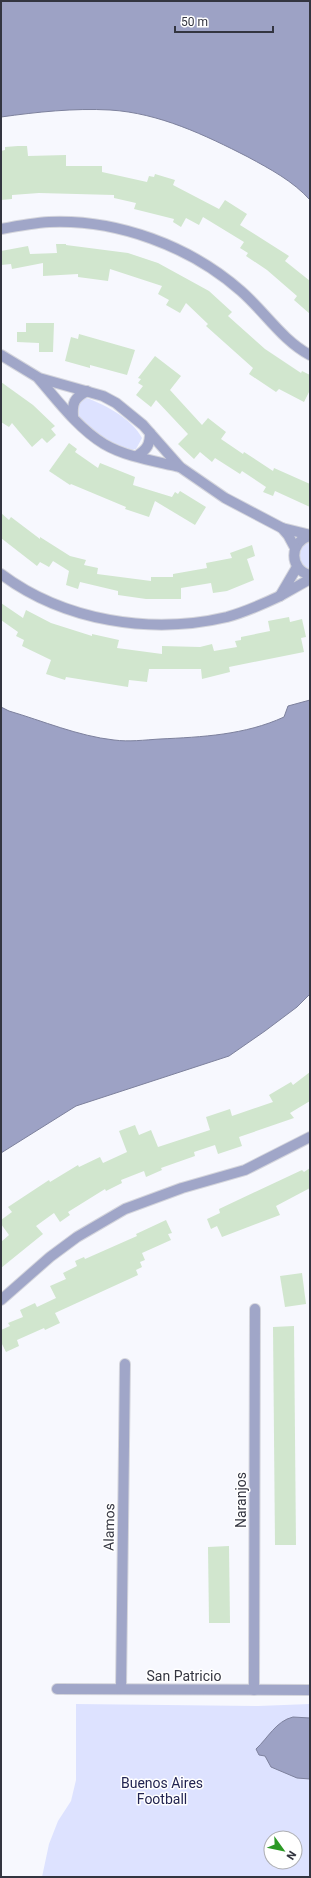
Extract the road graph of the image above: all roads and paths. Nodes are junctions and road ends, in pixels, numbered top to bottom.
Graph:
1 (1, 229) edge
2 (1, 355) edge
3 (310, 355) edge
4 (39, 378) junction
5 (87, 391) junction
6 (73, 417) junction
7 (150, 433) junction
8 (137, 456) junction
9 (180, 467) junction
10 (282, 528) junction
11 (310, 536) edge
12 (295, 548) junction
13 (297, 567) junction
14 (1, 574) edge
15 (310, 575) edge
16 (310, 580) edge
17 (280, 596) junction
18 (310, 1136) edge
19 (1, 1300) edge
20 (255, 1309) dead end
21 (125, 1364) dead end
22 (57, 1689) dead end
23 (121, 1689) junction
24 (254, 1690) junction
25 (310, 1690) edge

1 - 3 street
2 - 4 street
4 - 5 street
4 - 6 street
5 - 6 street
5 - 7 street
6 - 8 street
7 - 8 street
7 - 9 street
8 - 9 street
9 - 10 street
10 - 11 street
10 - 12 street
11 - 12 street
12 - 13 street
13 - 15 street
13 - 17 street
14 - 17 street
16 - 17 street
18 - 19 street
20 - 24 street, Naranjos
21 - 23 street, Alamos
22 - 23 street, San Patricio
23 - 24 street, San Patricio
24 - 25 street, San Patricio

